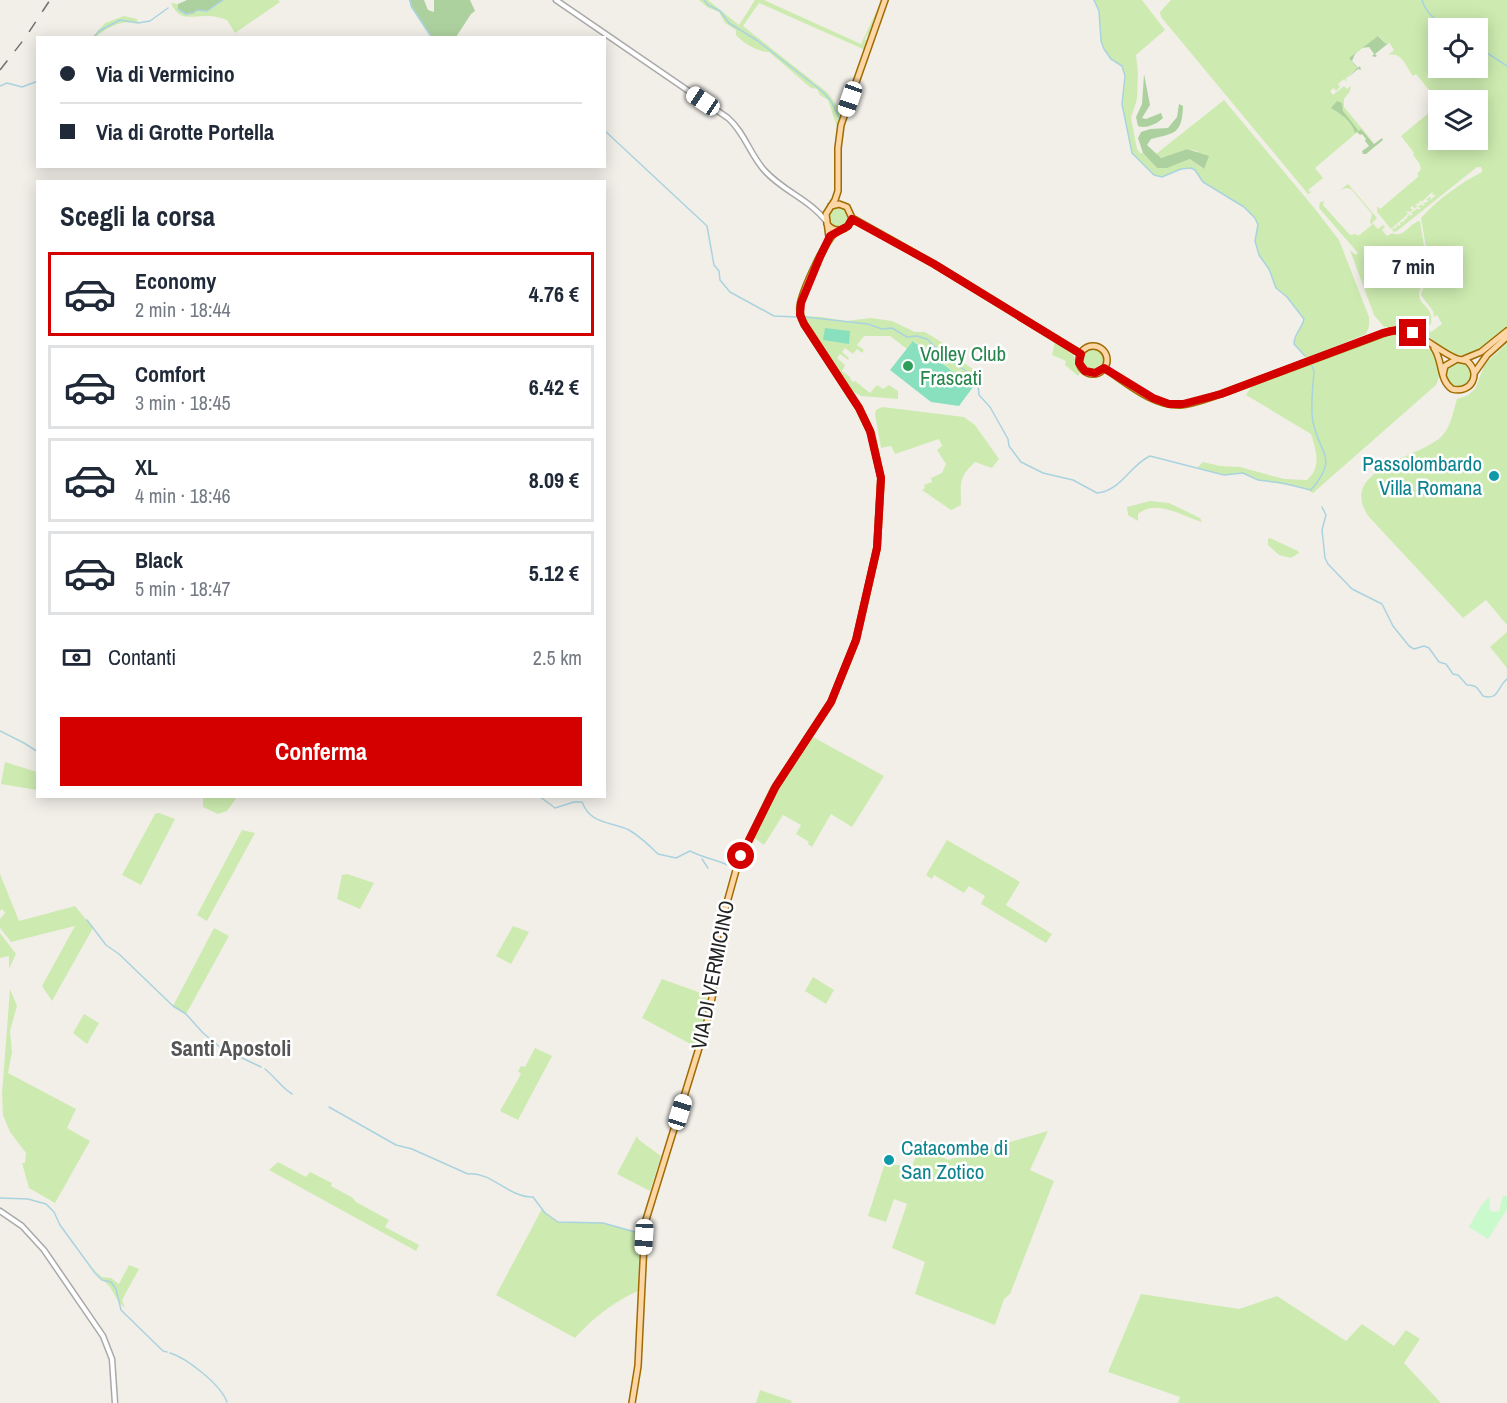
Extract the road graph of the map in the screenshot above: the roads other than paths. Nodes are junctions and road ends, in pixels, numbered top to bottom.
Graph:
1 (556, 0) edge
2 (885, 0) edge
3 (838, 191) junction
4 (813, 207) junction
5 (830, 207) junction
6 (847, 207) junction
7 (852, 219) junction
8 (826, 222) junction
9 (838, 230) junction
10 (828, 238) junction
11 (1507, 331) edge
12 (1507, 337) edge
13 (1425, 338) junction
14 (1081, 354) junction
15 (1460, 359) junction
16 (1104, 368) junction
17 (1475, 372) junction
18 (1443, 375) junction
19 (0, 1211) edge
20 (115, 1403) edge
21 (632, 1403) edge

1 - 4 street
2 - 3 main road
3 - 5 main road
3 - 6 main road
4 - 5 street
4 - 8 street
5 - 6 main road
5 - 8 main road
6 - 7 main road
7 - 9 main road
7 - 14 main road
8 - 9 main road
8 - 10 main road
9 - 10 main road, VIA DI VERMICINO
10 - 21 main road, VIA DI VERMICINO
11 - 15 main road
12 - 17 main road
13 - 15 main road
13 - 16 main road
13 - 18 main road
14 - 16 main road
14 - 16 main road
15 - 17 main road
15 - 18 main road
17 - 18 main road
19 - 20 street

